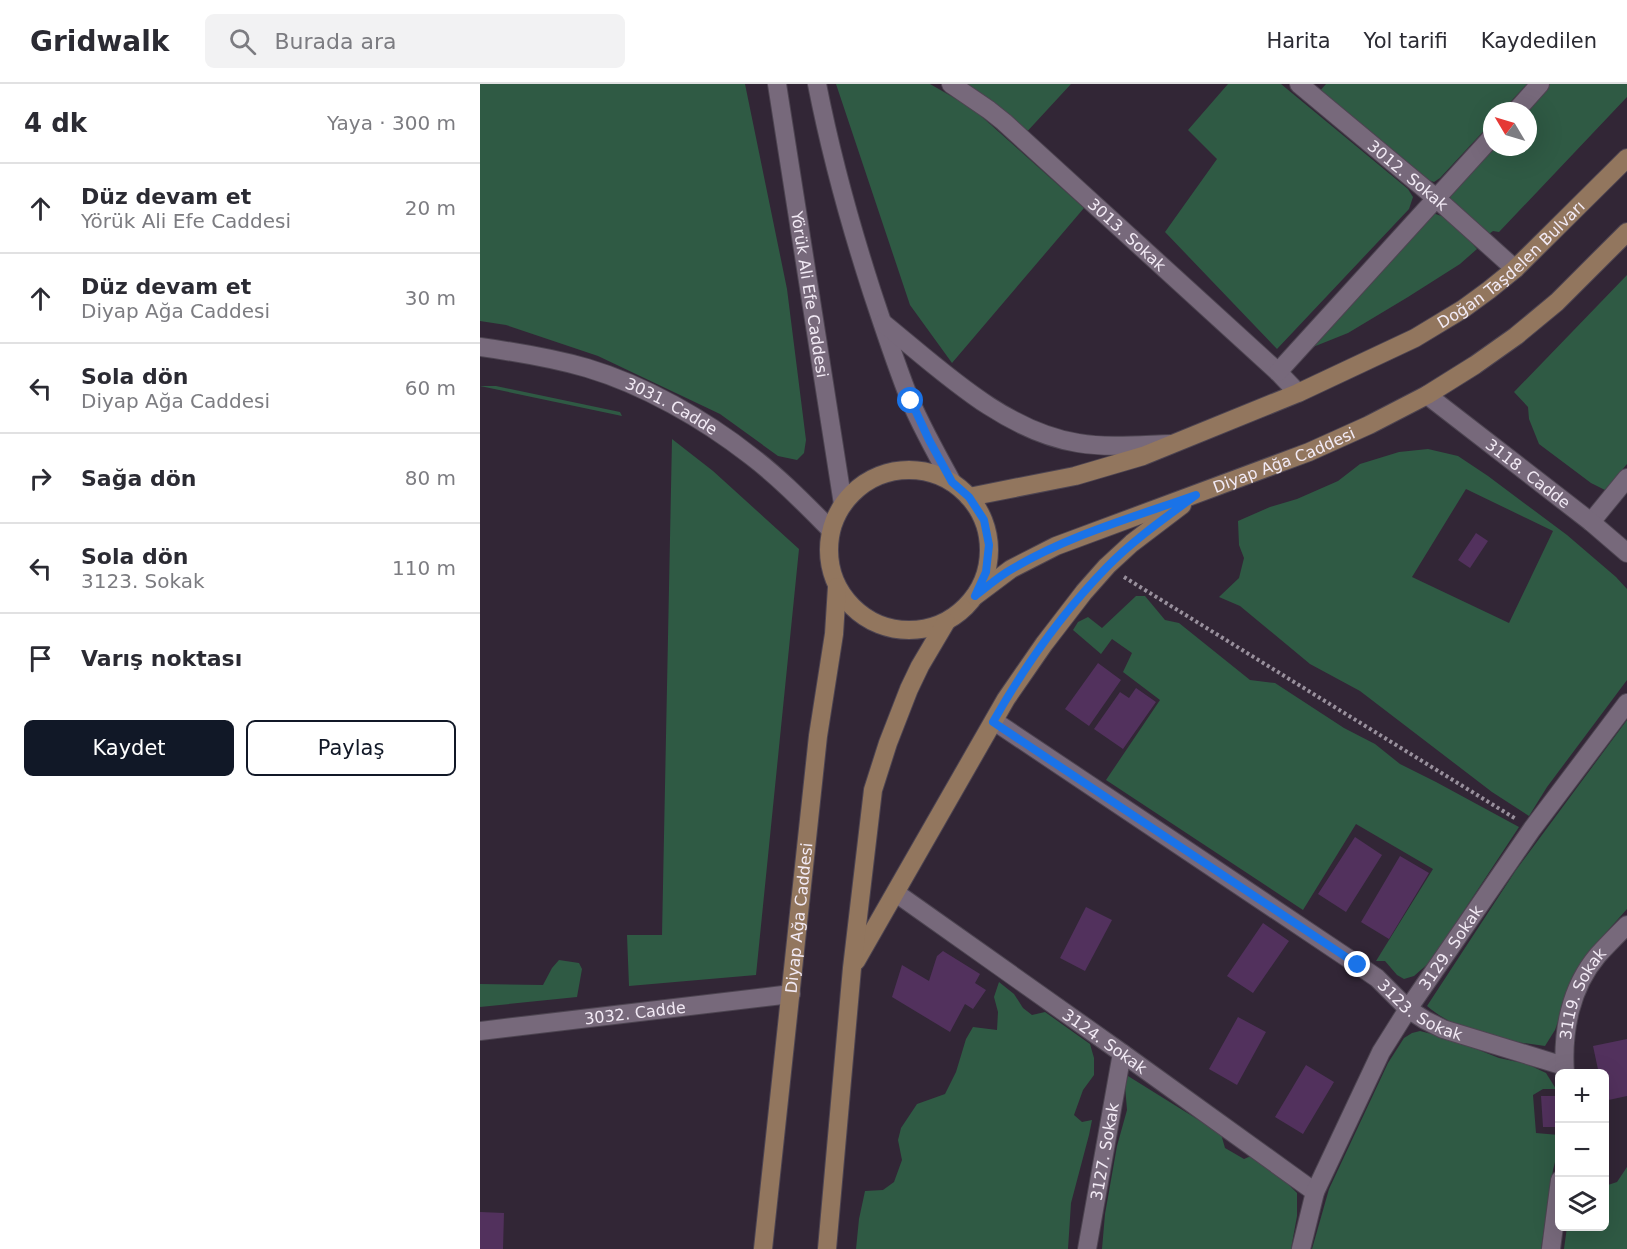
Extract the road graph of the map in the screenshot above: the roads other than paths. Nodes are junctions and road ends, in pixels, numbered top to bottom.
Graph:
1 (777, 84) edge
2 (817, 84) edge
3 (951, 84) edge
4 (1299, 84) edge
5 (1540, 84) edge
6 (1524, 102) edge
7 (1483, 147) edge
8 (1627, 158) edge
9 (1437, 199) junction
10 (1627, 232) edge
11 (1515, 269) junction
12 (882, 322) junction
13 (480, 347) edge
14 (1278, 372) junction
15 (1298, 393) junction
16 (1427, 395) junction
17 (1175, 444) junction
18 (1627, 478) edge
19 (952, 482) junction
20 (1196, 495) junction
21 (969, 497) junction
22 (843, 504) junction
23 (1591, 522) junction
24 (831, 530) junction
25 (1627, 553) edge
26 (837, 586) junction
27 (975, 596) junction
28 (946, 622) junction
29 (1627, 703) edge
30 (993, 722) junction
31 (896, 893) junction
32 (1627, 925) edge
33 (852, 968) junction
34 (791, 994) junction
35 (1408, 1009) junction
36 (480, 1031) edge
37 (1122, 1053) junction
38 (1561, 1069) edge
39 (1564, 1069) edge
40 (1315, 1192) junction
41 (1555, 1218) edge
42 (763, 1249) edge
43 (827, 1249) edge
44 (1086, 1249) edge
45 (1301, 1249) edge
46 (1551, 1249) edge

1 - 22 street, Yörük Ali Efe Caddesi
2 - 12 street
3 - 14 street, 3013. Sokak
4 - 9 street, 3012. Sokak
5 - 6 street
7 - 9 street
8 - 11 main road, Doğan Taşdelen Bulvarı
9 - 11 street, 3012. Sokak
9 - 14 street
10 - 16 main road
11 - 15 main road, Doğan Taşdelen Bulvarı
12 - 17 street
12 - 19 street
13 - 24 street, 3031. Cadde
14 - 15 street, 3013. Sokak
15 - 17 main road
16 - 20 main road, Diyap Ağa Caddesi
16 - 23 street, 3118. Cadde
17 - 21 main road
18 - 23 street
19 - 21 main road, Diyap Ağa Caddesi
19 - 22 main road, Diyap Ağa Caddesi
20 - 27 main road, Diyap Ağa Caddesi
20 - 30 main road
21 - 27 main road, Diyap Ağa Caddesi
22 - 24 main road, Diyap Ağa Caddesi
23 - 25 street, 3118. Cadde
24 - 26 main road, Diyap Ağa Caddesi
26 - 28 main road, Diyap Ağa Caddesi
26 - 34 main road, Diyap Ağa Caddesi
27 - 28 main road, Diyap Ağa Caddesi
28 - 33 main road, Diyap Ağa Caddesi
29 - 35 street, 3129. Sokak
30 - 31 main road
30 - 35 street, 3123. Sokak
31 - 33 main road
31 - 37 street, 3124. Sokak
32 - 39 street, 3119. Sokak
33 - 43 main road, Diyap Ağa Caddesi
34 - 36 street, 3032. Cadde
34 - 42 main road, Diyap Ağa Caddesi
35 - 38 street, 3123. Sokak
35 - 40 street, 3129. Sokak
37 - 40 street, 3124. Sokak
37 - 44 street, 3127. Sokak
40 - 45 street, 3129. Sokak
41 - 46 street

